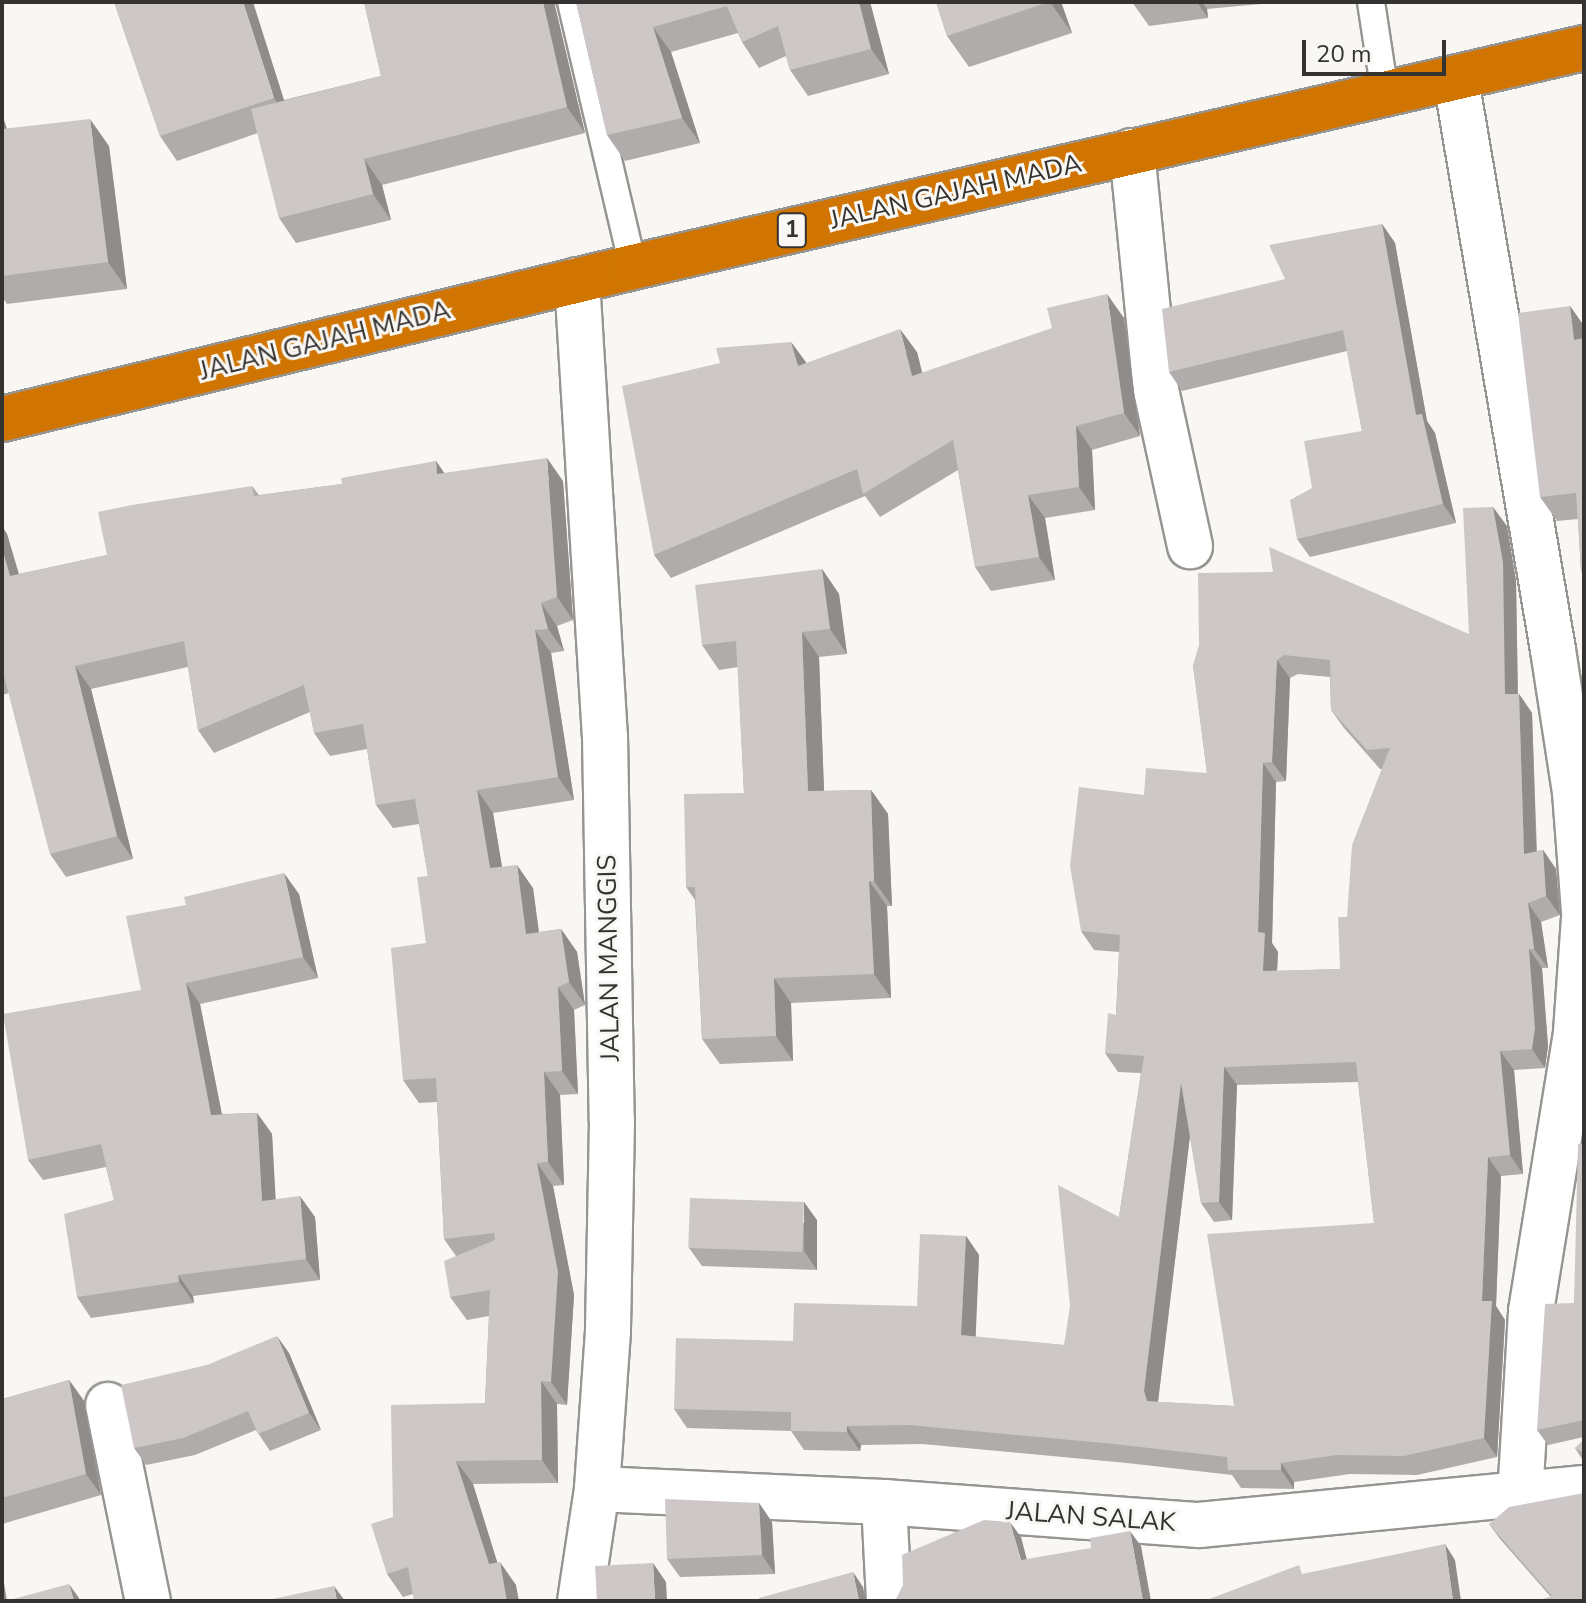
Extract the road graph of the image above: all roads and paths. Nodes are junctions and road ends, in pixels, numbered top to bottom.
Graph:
1 (571, 2) edge
2 (1371, 2) edge
3 (1584, 48) edge
4 (1456, 80) junction
5 (1385, 93) junction
6 (1132, 151) junction
7 (633, 267) junction
8 (577, 297) junction
9 (2, 419) edge
10 (1190, 546) dead end
11 (1584, 911) edge
12 (1584, 919) edge
13 (108, 1405) dead end
14 (1584, 1488) edge
15 (597, 1489) junction
16 (1520, 1497) junction
17 (884, 1502) junction
18 (148, 1601) edge
19 (580, 1601) edge
20 (889, 1601) edge

1 - 7 lane
2 - 5 lane
3 - 4 highway, JALAN GAJAH MADA / 1
4 - 5 highway, JALAN GAJAH MADA / 1
4 - 11 street
5 - 6 highway, JALAN GAJAH MADA / 1
6 - 7 highway, JALAN GAJAH MADA / 1
6 - 10 street
7 - 8 highway, JALAN GAJAH MADA / 1
8 - 9 highway, JALAN GAJAH MADA / 1
8 - 15 street, JALAN MANGGIS
12 - 16 street
13 - 18 street
14 - 16 street, JALAN SALAK
15 - 17 street, JALAN SALAK
15 - 19 street, JALAN MANGGIS
16 - 17 street, JALAN SALAK
17 - 20 street

